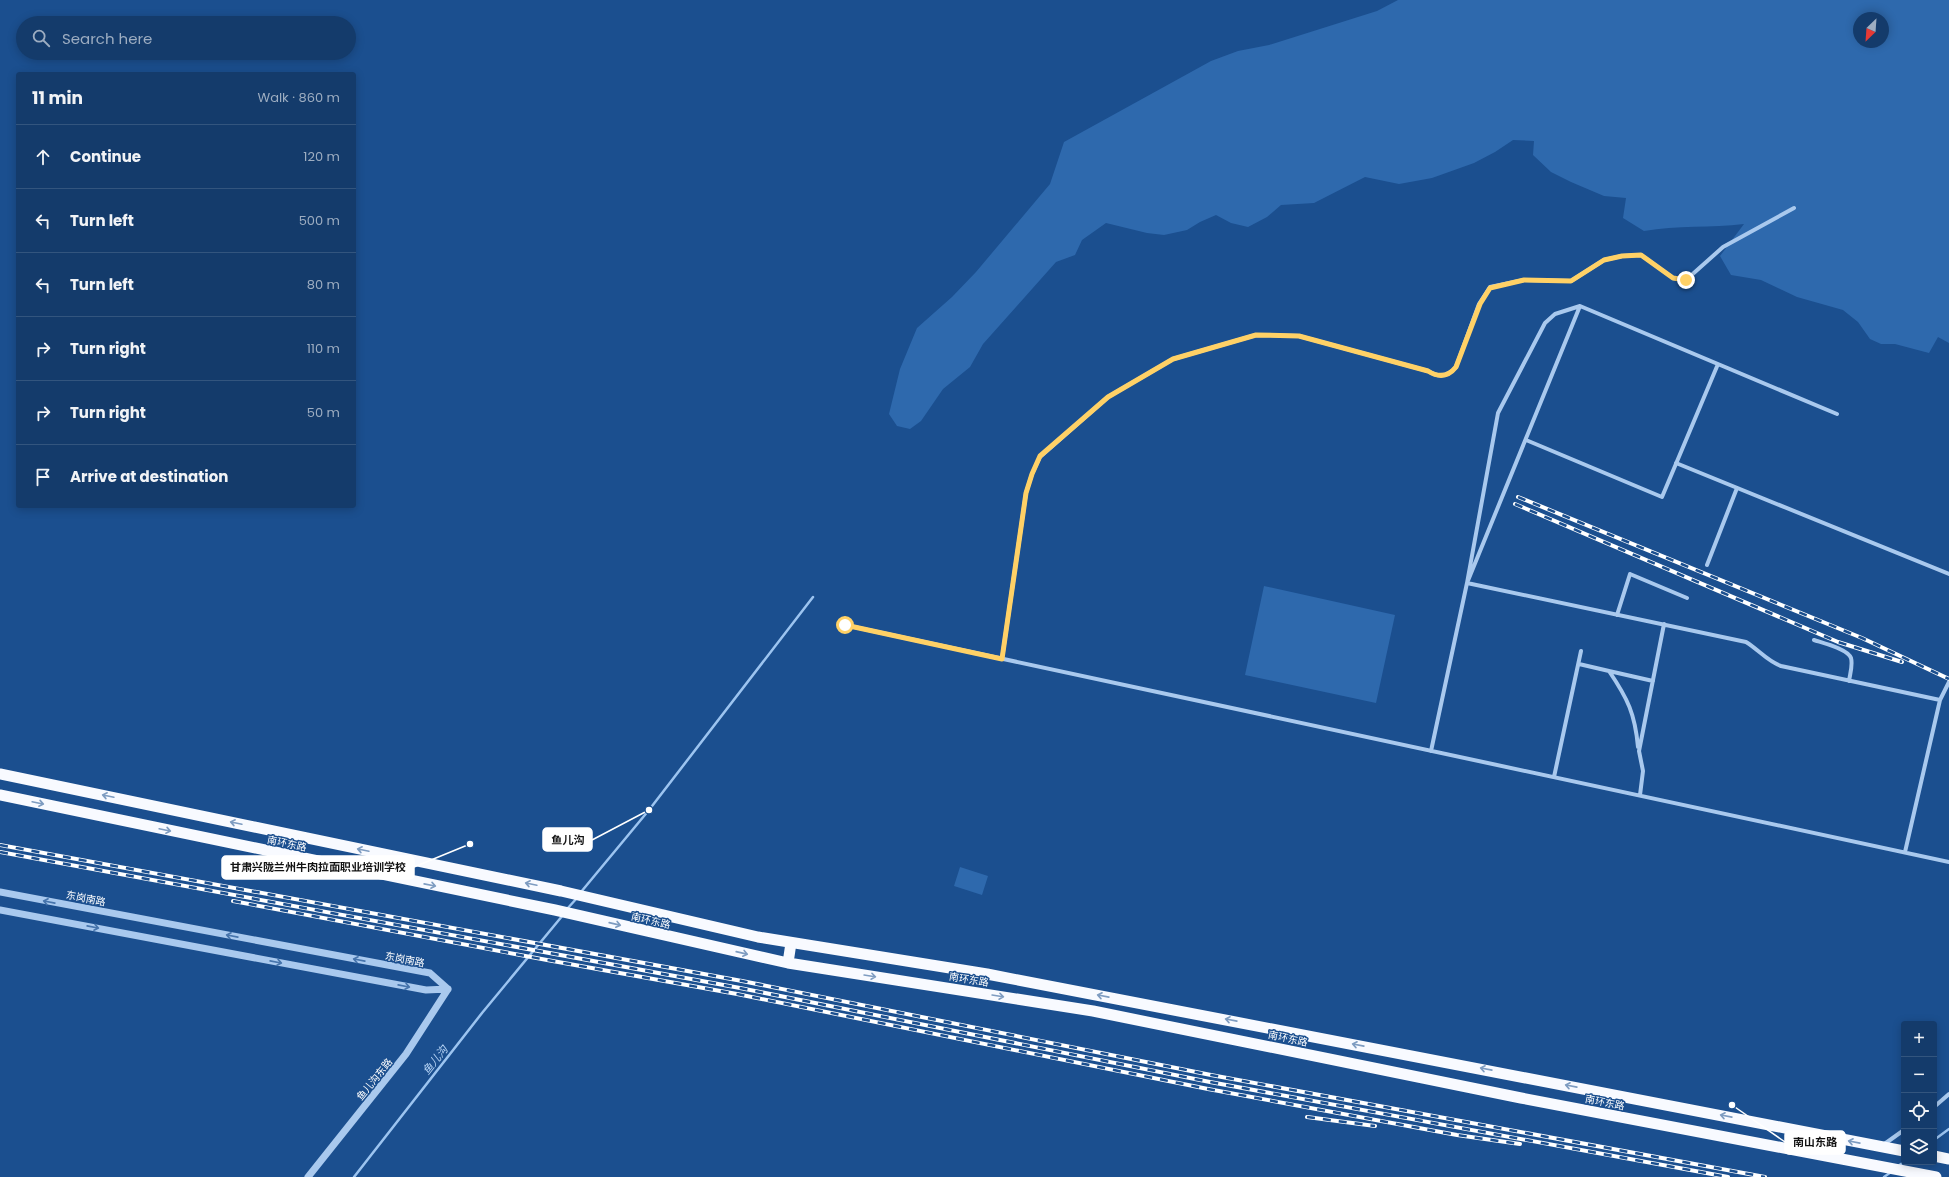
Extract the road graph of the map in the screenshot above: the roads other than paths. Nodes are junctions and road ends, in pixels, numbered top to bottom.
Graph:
1 (1794, 208) dead end
2 (1580, 306) junction
3 (1718, 364) junction
4 (1837, 414) dead end
5 (1526, 440) junction
6 (1676, 464) junction
7 (1737, 488) junction
8 (1707, 565) dead end
9 (1949, 574) edge
10 (1467, 583) junction
11 (1687, 598) dead end
12 (1617, 615) junction
13 (1664, 624) junction
14 (845, 625) dead end
15 (1814, 640) dead end
16 (1581, 651) dead end
17 (1002, 659) junction
18 (1579, 664) junction
19 (1609, 671) junction
20 (1653, 681) junction
21 (1849, 681) junction
22 (1949, 682) edge
23 (1940, 700) junction
24 (1431, 751) junction
25 (1639, 751) junction
26 (0, 774) edge
27 (1554, 777) junction
28 (0, 795) edge
29 (1640, 795) junction
30 (1905, 852) junction
31 (1949, 862) edge
32 (0, 892) edge
33 (0, 910) edge
34 (791, 943) junction
35 (788, 963) junction
36 (448, 989) junction
37 (1949, 1094) edge
38 (1937, 1104) edge
39 (1901, 1132) edge
40 (1881, 1147) junction
41 (1901, 1150) edge
42 (1937, 1156) edge
43 (1947, 1158) edge
44 (308, 1177) edge
45 (1936, 1177) edge

1 - 17 street
2 - 3 street
2 - 5 street
2 - 10 street
3 - 4 street
3 - 6 street
5 - 6 street
5 - 10 street
6 - 7 street
7 - 8 street
7 - 9 street
10 - 12 street
10 - 24 street
11 - 12 street
12 - 13 street
13 - 20 street
13 - 21 street
14 - 17 street
15 - 21 street
16 - 18 street
17 - 24 street
18 - 19 street
18 - 27 street
19 - 20 street
19 - 25 street
20 - 25 street
21 - 23 street
22 - 23 street
23 - 30 street
24 - 27 street
25 - 29 street
34 -> 26 highway, 南环东路
27 - 29 street
28 -> 35 highway, 南环东路
29 - 30 street
30 - 31 street
36 -> 32 street, 东岗南路
33 -> 36 street
34 - 35 highway
40 -> 34 highway, 南环东路
35 -> 45 highway, 南环东路
36 - 44 street, 鱼儿沟东路
37 - 38 street
39 - 40 street
40 - 41 highway, 南环东路
42 - 43 highway

